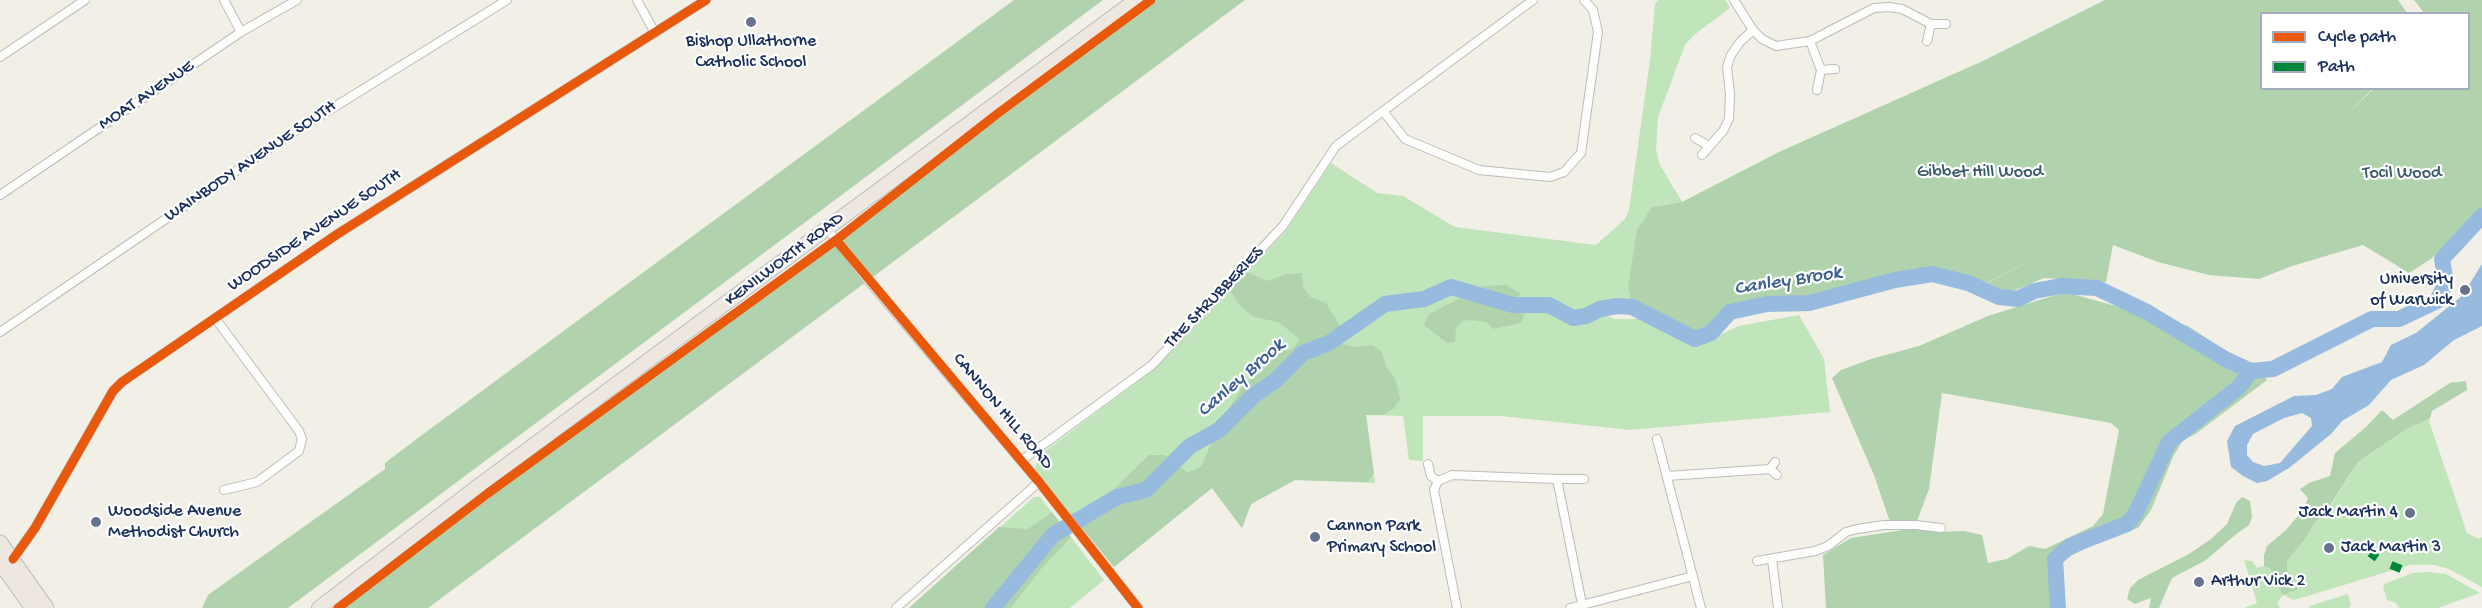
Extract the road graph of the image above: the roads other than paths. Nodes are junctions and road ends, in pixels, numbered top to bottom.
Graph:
1 (85, 0) edge
2 (224, 0) edge
3 (297, 0) edge
4 (507, 0) edge
5 (637, 0) edge
6 (706, 0) edge
7 (1136, 0) edge
8 (1533, 0) edge
9 (1584, 0) edge
10 (1734, 0) edge
11 (1931, 24) junction
12 (1946, 24) dead end
13 (1753, 30) junction
14 (241, 32) junction
15 (655, 33) junction
16 (1927, 40) dead end
17 (1810, 41) junction
18 (0, 57) edge
19 (1835, 69) dead end
20 (1821, 70) junction
21 (1817, 90) dead end
22 (1383, 111) junction
23 (1695, 138) dead end
24 (1709, 146) junction
25 (1702, 155) dead end
26 (0, 195) edge
27 (827, 229) junction
28 (215, 318) junction
29 (0, 332) edge
30 (1657, 439) dead end
31 (1021, 461) junction
32 (1428, 464) dead end
33 (1774, 469) dead end
34 (1667, 476) junction
35 (1557, 479) junction
36 (1584, 479) dead end
37 (1039, 482) junction
38 (1438, 482) junction
39 (224, 490) dead end
40 (1941, 528) dead end
41 (0, 543) edge
42 (1772, 559) junction
43 (1758, 561) dead end
44 (4, 565) edge
45 (1693, 576) junction
46 (1582, 604) junction
47 (33, 608) edge
48 (46, 608) edge
49 (320, 608) edge
50 (896, 608) edge
51 (1138, 608) edge
52 (1457, 608) edge
53 (1570, 608) edge
54 (1701, 608) edge
55 (1778, 608) edge

1 - 18 street
2 - 14 street
3 - 14 street, MOAT AVENUE
4 - 29 street, WAINBODY AVENUE SOUTH
5 - 15 street
6 - 15 street, WOODSIDE AVENUE SOUTH
7 - 27 main road, KENILWORTH ROAD
8 - 22 street, THE SHRUBBERIES
9 - 22 street
10 - 13 street
11 - 12 street
11 - 16 street
11 - 17 street
13 - 17 street
13 - 24 street
14 - 26 street, MOAT AVENUE
15 - 28 street, WOODSIDE AVENUE SOUTH
17 - 20 street
19 - 20 street
20 - 21 street
22 - 31 street, THE SHRUBBERIES
23 - 24 street
24 - 25 street
27 - 31 street, CANNON HILL ROAD
27 - 49 main road, KENILWORTH ROAD
28 - 39 street
28 - 44 street, WOODSIDE AVENUE SOUTH
30 - 34 street
31 - 37 street, CANNON HILL ROAD
32 - 38 street
33 - 34 street
34 - 45 street
35 - 36 street
35 - 38 street
35 - 46 street
37 - 50 street
37 - 51 street, CANNON HILL ROAD
38 - 52 street
40 - 42 street
41 - 44 highway
42 - 43 street
42 - 55 street
44 - 47 highway
44 - 48 highway
45 - 46 street
45 - 54 street
46 - 53 street

